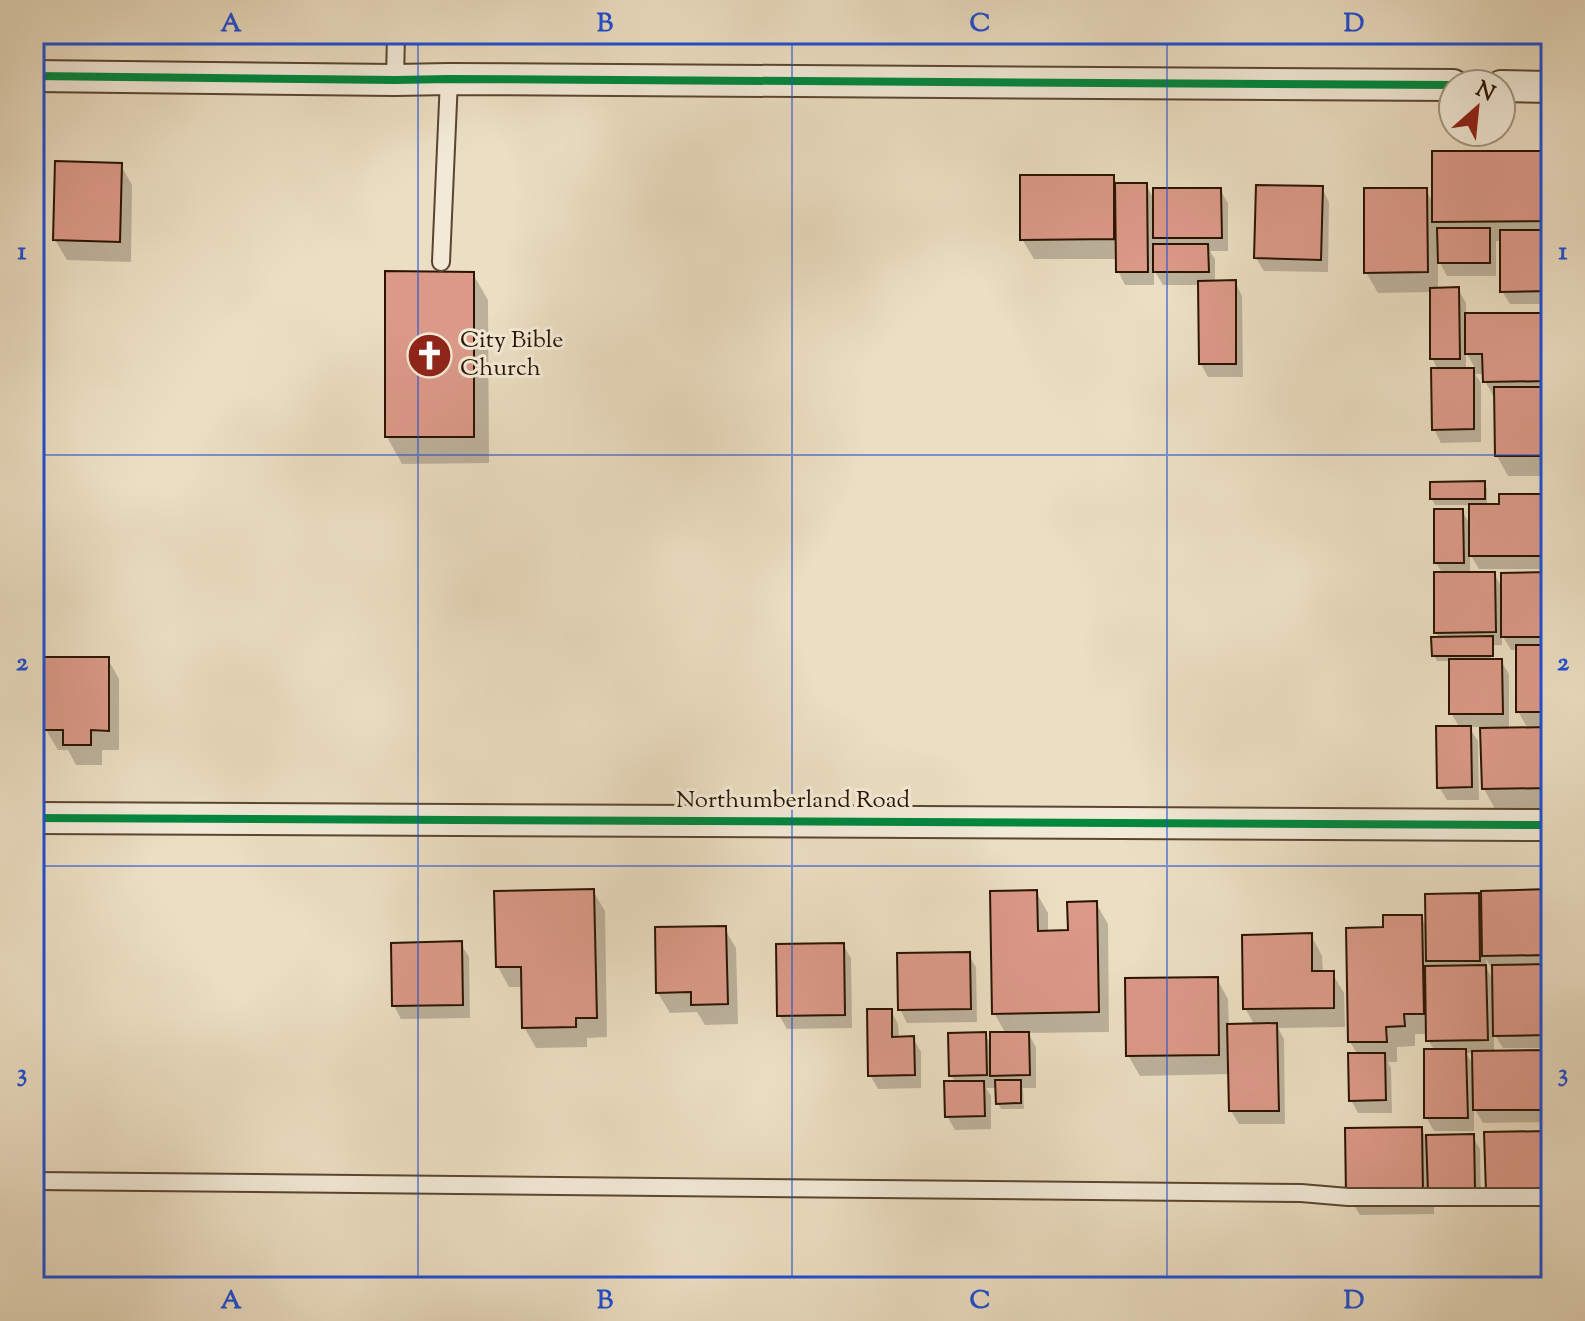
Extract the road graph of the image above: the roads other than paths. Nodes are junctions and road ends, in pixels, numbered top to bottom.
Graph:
1 (396, 34) edge
2 (34, 76) edge
3 (449, 79) junction
4 (395, 80) junction
5 (1437, 85) edge
6 (1517, 86) edge
7 (1551, 87) edge
8 (441, 262) dead end
9 (34, 818) edge
10 (1551, 825) edge
11 (34, 1181) edge
12 (1551, 1197) edge

1 - 4 lane
2 - 4 street
3 - 4 street
3 - 5 street
3 - 8 lane
6 - 7 street
9 - 10 street, Northumberland Road
11 - 12 lane

